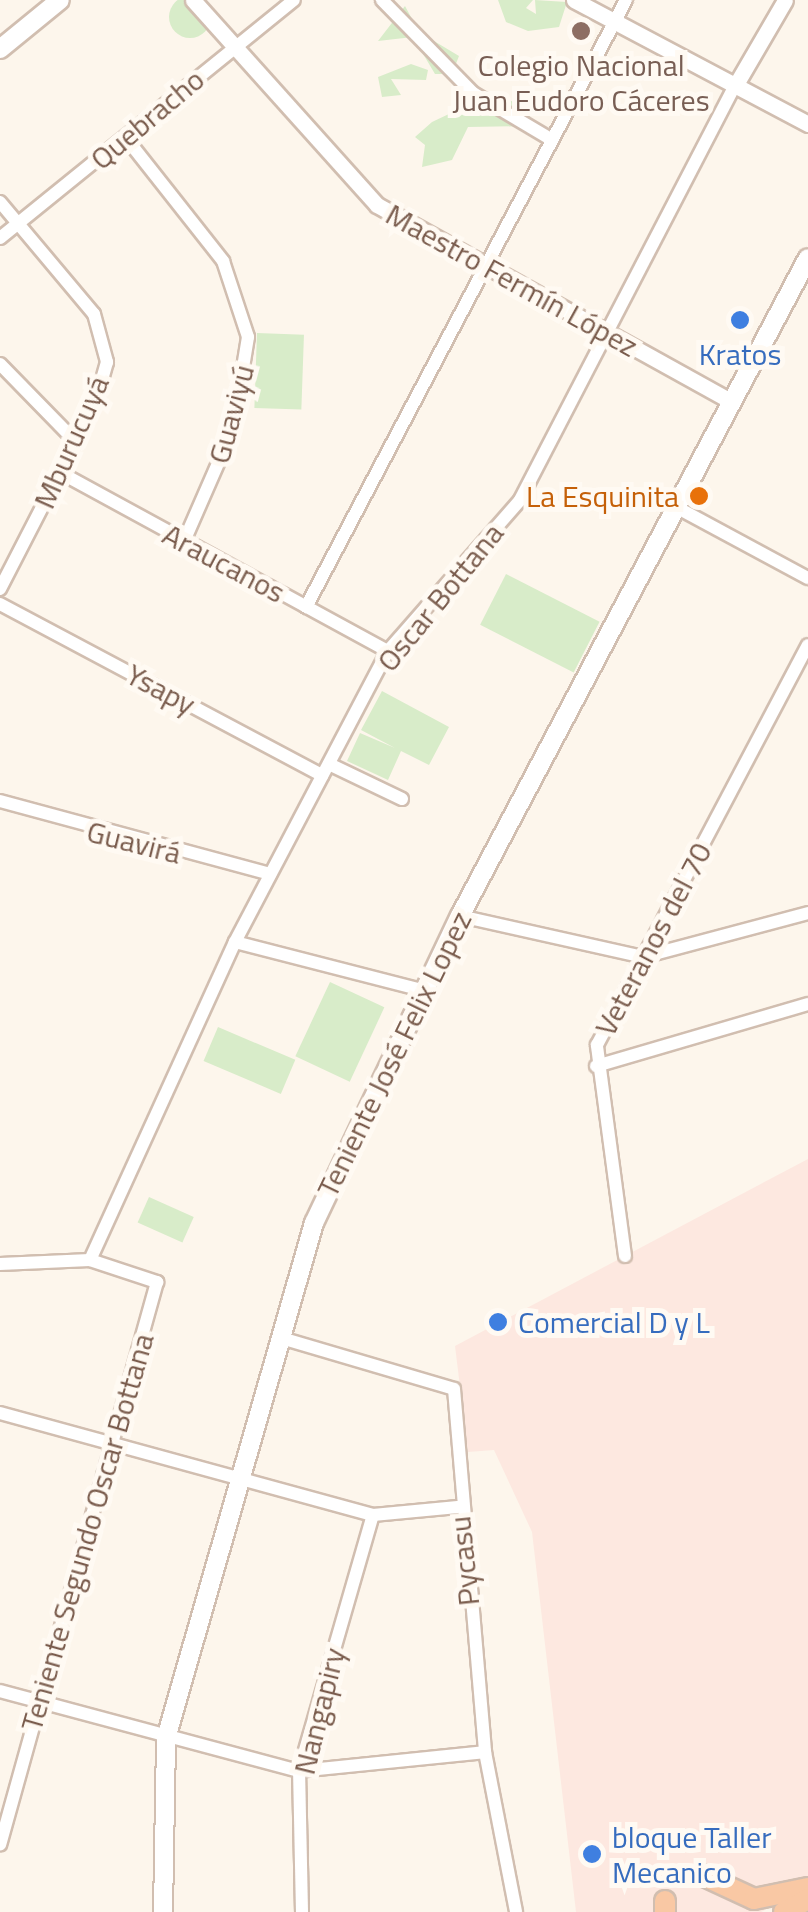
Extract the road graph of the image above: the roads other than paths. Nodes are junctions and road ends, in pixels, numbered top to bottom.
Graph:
1 (60, 0) edge
2 (192, 0) edge
3 (294, 0) edge
4 (382, 0) edge
5 (574, 0) edge
6 (626, 0) edge
7 (785, 0) edge
8 (612, 26) junction
9 (234, 47) junction
10 (0, 49) edge
11 (736, 86) junction
12 (808, 124) edge
13 (126, 138) junction
14 (552, 140) junction
15 (0, 202) edge
16 (18, 223) junction
17 (0, 238) edge
18 (808, 258) edge
19 (486, 268) junction
20 (606, 333) junction
21 (0, 364) edge
22 (732, 402) junction
23 (76, 442) junction
24 (61, 473) junction
25 (676, 507) junction
26 (184, 541) junction
27 (808, 578) edge
28 (0, 589) edge
29 (0, 604) edge
30 (306, 607) junction
31 (808, 645) edge
32 (388, 652) junction
33 (326, 769) junction
34 (402, 799) dead end
35 (0, 801) edge
36 (270, 874) junction
37 (808, 913) edge
38 (460, 916) junction
39 (236, 942) junction
40 (643, 957) junction
41 (422, 990) junction
42 (808, 1004) edge
43 (596, 1066) junction
44 (625, 1256) dead end
45 (90, 1260) junction
46 (0, 1262) edge
47 (280, 1338) junction
48 (0, 1413) edge
49 (113, 1443) junction
50 (239, 1476) junction
51 (458, 1508) junction
52 (373, 1515) junction
53 (0, 1690) edge
54 (39, 1702) junction
55 (166, 1738) junction
56 (485, 1752) junction
57 (300, 1771) junction
58 (0, 1845) edge
59 (702, 1875) dead end
60 (808, 1888) edge
61 (808, 1899) edge
62 (511, 1910) edge
63 (163, 1912) edge
64 (302, 1912) edge
65 (784, 1912) edge

1 - 10 main road
2 - 9 street, Maestro Fermín López
3 - 9 street, Quebracho
4 - 14 street
5 - 8 street
6 - 8 street
7 - 11 street, Oscar Bottana
8 - 11 street
8 - 14 street
9 - 13 street, Quebracho
9 - 19 street, Maestro Fermín López
11 - 12 street
11 - 20 street, Oscar Bottana
13 - 16 street, Quebracho
13 - 26 street, Guaviyú
14 - 19 street
15 - 16 street, Mburucuyá
16 - 17 street, Quebracho
16 - 23 street, Mburucuyá
18 - 22 main road, Teniente José Felix Lopez
19 - 20 street, Maestro Fermín López
19 - 30 street
20 - 22 street, Maestro Fermín López
20 - 32 street, Oscar Bottana
21 - 23 street
22 - 25 main road, Teniente José Felix Lopez
23 - 24 street, Mburucuyá
24 - 26 street, Araucanos
24 - 28 street, Mburucuyá
25 - 27 street
25 - 38 main road, Teniente José Felix Lopez
26 - 30 street, Araucanos
29 - 33 street, Ysapy
30 - 32 street, Araucanos
31 - 40 street, Veteranos del 70
32 - 33 street, Oscar Bottana
33 - 34 street, Ysapy
33 - 36 street, Oscar Bottana
35 - 36 street, Guavirá
36 - 39 street, Oscar Bottana
37 - 40 street
38 - 40 street
38 - 41 main road, Teniente José Felix Lopez
39 - 41 street
39 - 45 street, Oscar Bottana
40 - 43 street, Veteranos del 70
41 - 47 main road, Teniente José Felix Lopez
42 - 43 street
43 - 44 street, Veteranos del 70
45 - 46 street
45 - 49 street, Teniente Segundo Oscar Bottana
47 - 50 main road, Teniente José Felix Lopez
47 - 51 street, Pycasu
48 - 49 street
49 - 50 street
49 - 54 street, Teniente Segundo Oscar Bottana
50 - 52 street
50 - 55 main road, Teniente José Felix Lopez
51 - 52 street
51 - 56 street, Pycasu
52 - 57 street, Nangapiry
53 - 54 street
54 - 55 street
54 - 58 street, Teniente Segundo Oscar Bottana
55 - 57 street
55 - 63 main road, Teniente José Felix Lopez
56 - 57 street
56 - 62 street, Pycasu
57 - 64 street, Nangapiry
59 - 60 highway
61 - 65 highway

